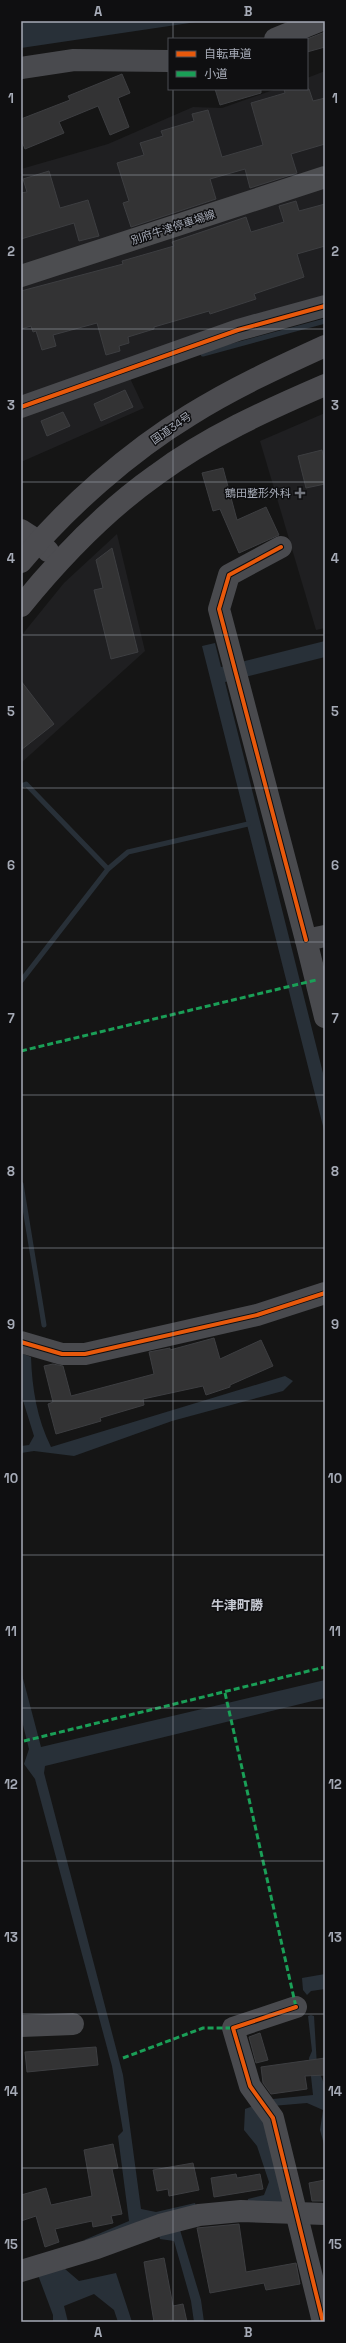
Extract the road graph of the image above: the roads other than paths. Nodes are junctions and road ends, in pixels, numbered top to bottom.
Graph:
1 (319, 21) edge
2 (277, 38) edge
3 (168, 61) edge
4 (21, 68) edge
5 (325, 177) edge
6 (21, 276) edge
7 (325, 306) edge
8 (325, 346) edge
9 (325, 385) edge
10 (21, 407) edge
11 (30, 536) edge
12 (281, 547) dead end
13 (21, 562) edge
14 (59, 562) junction
15 (21, 606) edge
16 (316, 938) edge
17 (325, 1017) edge
18 (325, 1293) edge
19 (21, 1342) edge
20 (296, 2007) dead end
21 (73, 2024) dead end
22 (21, 2026) edge
23 (298, 2213) junction
24 (325, 2214) edge
25 (21, 2271) edge
26 (323, 2322) edge

1 - 2 street
3 - 4 street
5 - 6 main road, 別府牛津停車場線
7 - 10 street
8 - 11 highway, 国道34号
9 - 14 highway
11 - 13 highway, 国道34号
11 - 14 highway
12 - 16 street
14 - 15 highway
16 - 17 street
18 - 19 street
20 - 23 street
21 - 22 street
23 - 24 street
23 - 25 street
23 - 26 street

